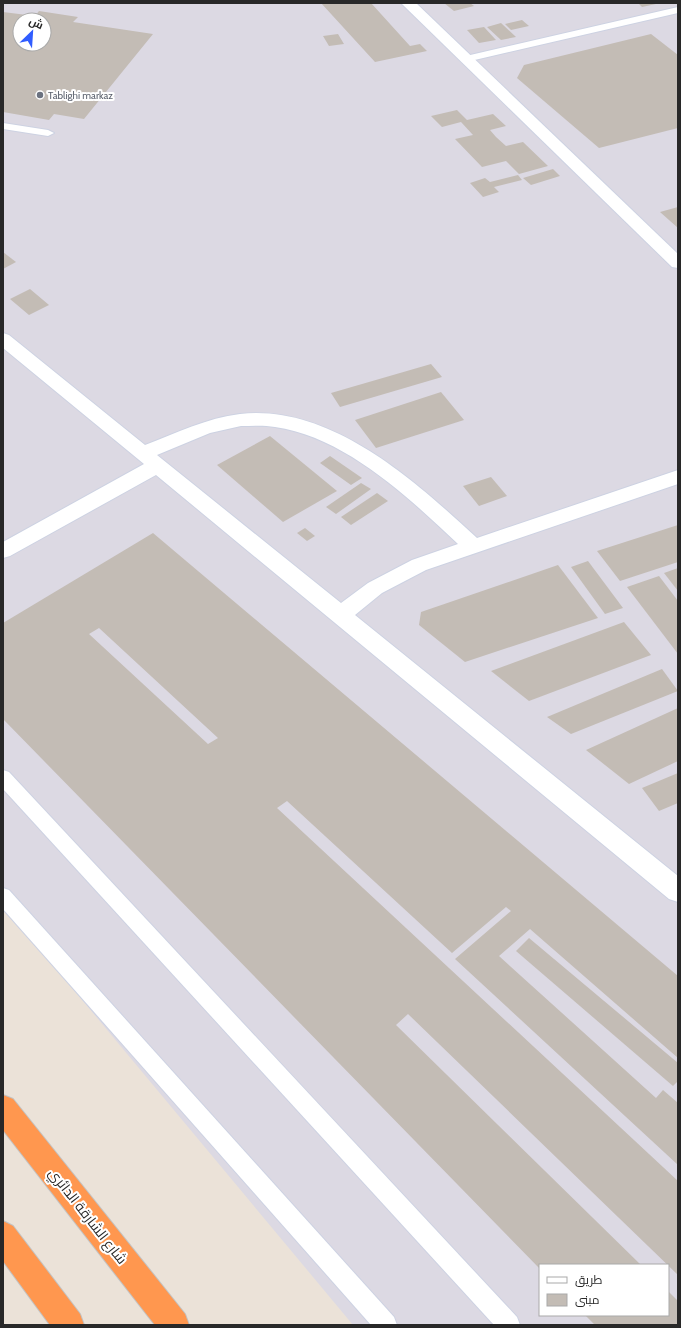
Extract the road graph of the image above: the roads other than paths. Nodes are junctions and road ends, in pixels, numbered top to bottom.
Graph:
1 (408, 3) edge
2 (678, 10) edge
3 (466, 59) junction
4 (3, 126) edge
5 (48, 134) dead end
6 (678, 263) edge
7 (3, 338) edge
8 (150, 459) junction
9 (678, 477) edge
10 (474, 546) junction
11 (3, 551) edge
12 (341, 615) junction
13 (3, 777) edge
14 (678, 891) edge
15 (3, 896) edge
16 (3, 1108) edge
17 (3, 1236) edge
18 (69, 1325) edge
19 (174, 1325) edge
20 (386, 1325) edge
21 (509, 1325) edge

1 - 3 street
2 - 3 lane
3 - 6 street
4 - 5 lane
7 - 8 street
8 - 10 street
8 - 11 street
8 - 12 street
9 - 10 street
10 - 12 street
12 - 14 street
13 - 21 lane
15 - 20 lane
16 - 19 highway, شارع الشارقة الدائري
17 - 18 highway

